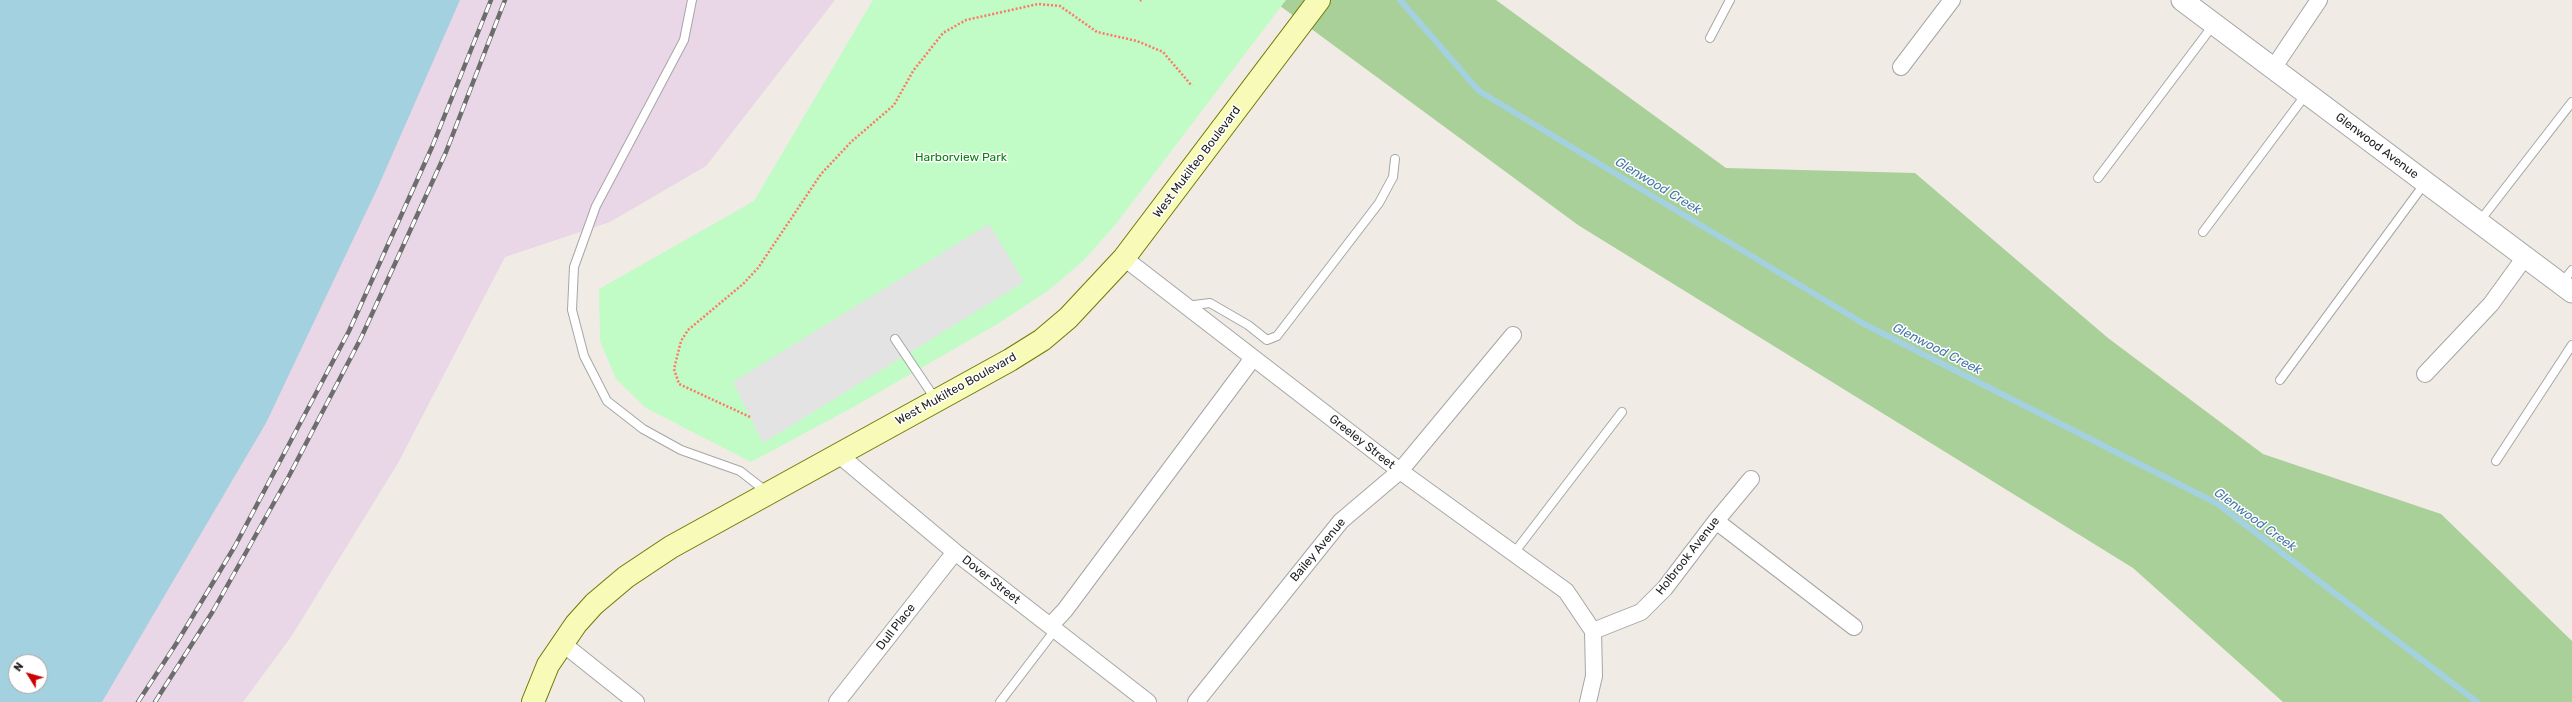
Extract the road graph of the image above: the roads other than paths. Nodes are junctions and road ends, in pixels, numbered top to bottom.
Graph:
1 (692, 0) edge
2 (1319, 0) edge
3 (1730, 0) edge
4 (1952, 0) edge
5 (2182, 0) edge
6 (2318, 0) edge
7 (2214, 24) junction
8 (1710, 38) dead end
9 (1901, 67) dead end
10 (2274, 67) junction
11 (2308, 93) junction
12 (2572, 102) edge
13 (1395, 159) dead end
14 (2098, 178) dead end
15 (2426, 183) junction
16 (2478, 222) junction
17 (2203, 232) dead end
18 (2525, 257) junction
19 (1124, 258) junction
20 (2568, 282) edge
21 (1186, 306) junction
22 (1513, 335) dead end
23 (895, 339) dead end
24 (2572, 345) edge
25 (1253, 358) junction
26 (2425, 374) dead end
27 (2280, 380) dead end
28 (937, 401) junction
29 (1622, 412) dead end
30 (838, 454) junction
31 (2496, 461) dead end
32 (1400, 471) junction
33 (1751, 479) dead end
34 (767, 493) junction
35 (1716, 520) junction
36 (955, 552) junction
37 (1514, 553) junction
38 (1854, 627) dead end
39 (1052, 628) junction
40 (1593, 631) junction
41 (562, 643) junction
42 (533, 702) edge
43 (636, 702) edge
44 (837, 702) edge
45 (1000, 702) edge
46 (1148, 702) edge
47 (1196, 702) edge
48 (1588, 702) edge

1 - 34 lane
2 - 19 main road, West Mukilteo Boulevard
3 - 8 lane
4 - 9 street
5 - 7 street, Glenwood Avenue
6 - 10 street
7 - 10 street, Glenwood Avenue
7 - 14 lane
10 - 11 street, Glenwood Avenue
11 - 15 street, Glenwood Avenue
11 - 17 lane
12 - 16 lane
13 - 21 lane
15 - 16 street, Glenwood Avenue
15 - 27 lane
16 - 18 street, Glenwood Avenue
18 - 20 street, Glenwood Avenue
18 - 26 street
19 - 21 street, Greeley Street
19 - 28 main road, West Mukilteo Boulevard
21 - 25 street, Greeley Street
22 - 32 street, Bailey Avenue
23 - 28 lane
24 - 31 lane
25 - 32 street, Greeley Street
25 - 39 street
28 - 30 main road, West Mukilteo Boulevard
29 - 37 lane
30 - 34 main road, West Mukilteo Boulevard
30 - 36 street, Dover Street
32 - 37 street, Greeley Street
32 - 47 street, Bailey Avenue
33 - 35 street, Holbrook Avenue
34 - 41 main road, West Mukilteo Boulevard
35 - 38 street
35 - 40 street, Holbrook Avenue
36 - 39 street, Dover Street
36 - 44 street, Dull Place
37 - 40 street, Greeley Street
39 - 45 lane
39 - 46 street, Dover Street
40 - 48 street
41 - 42 main road, West Mukilteo Boulevard
41 - 43 street

